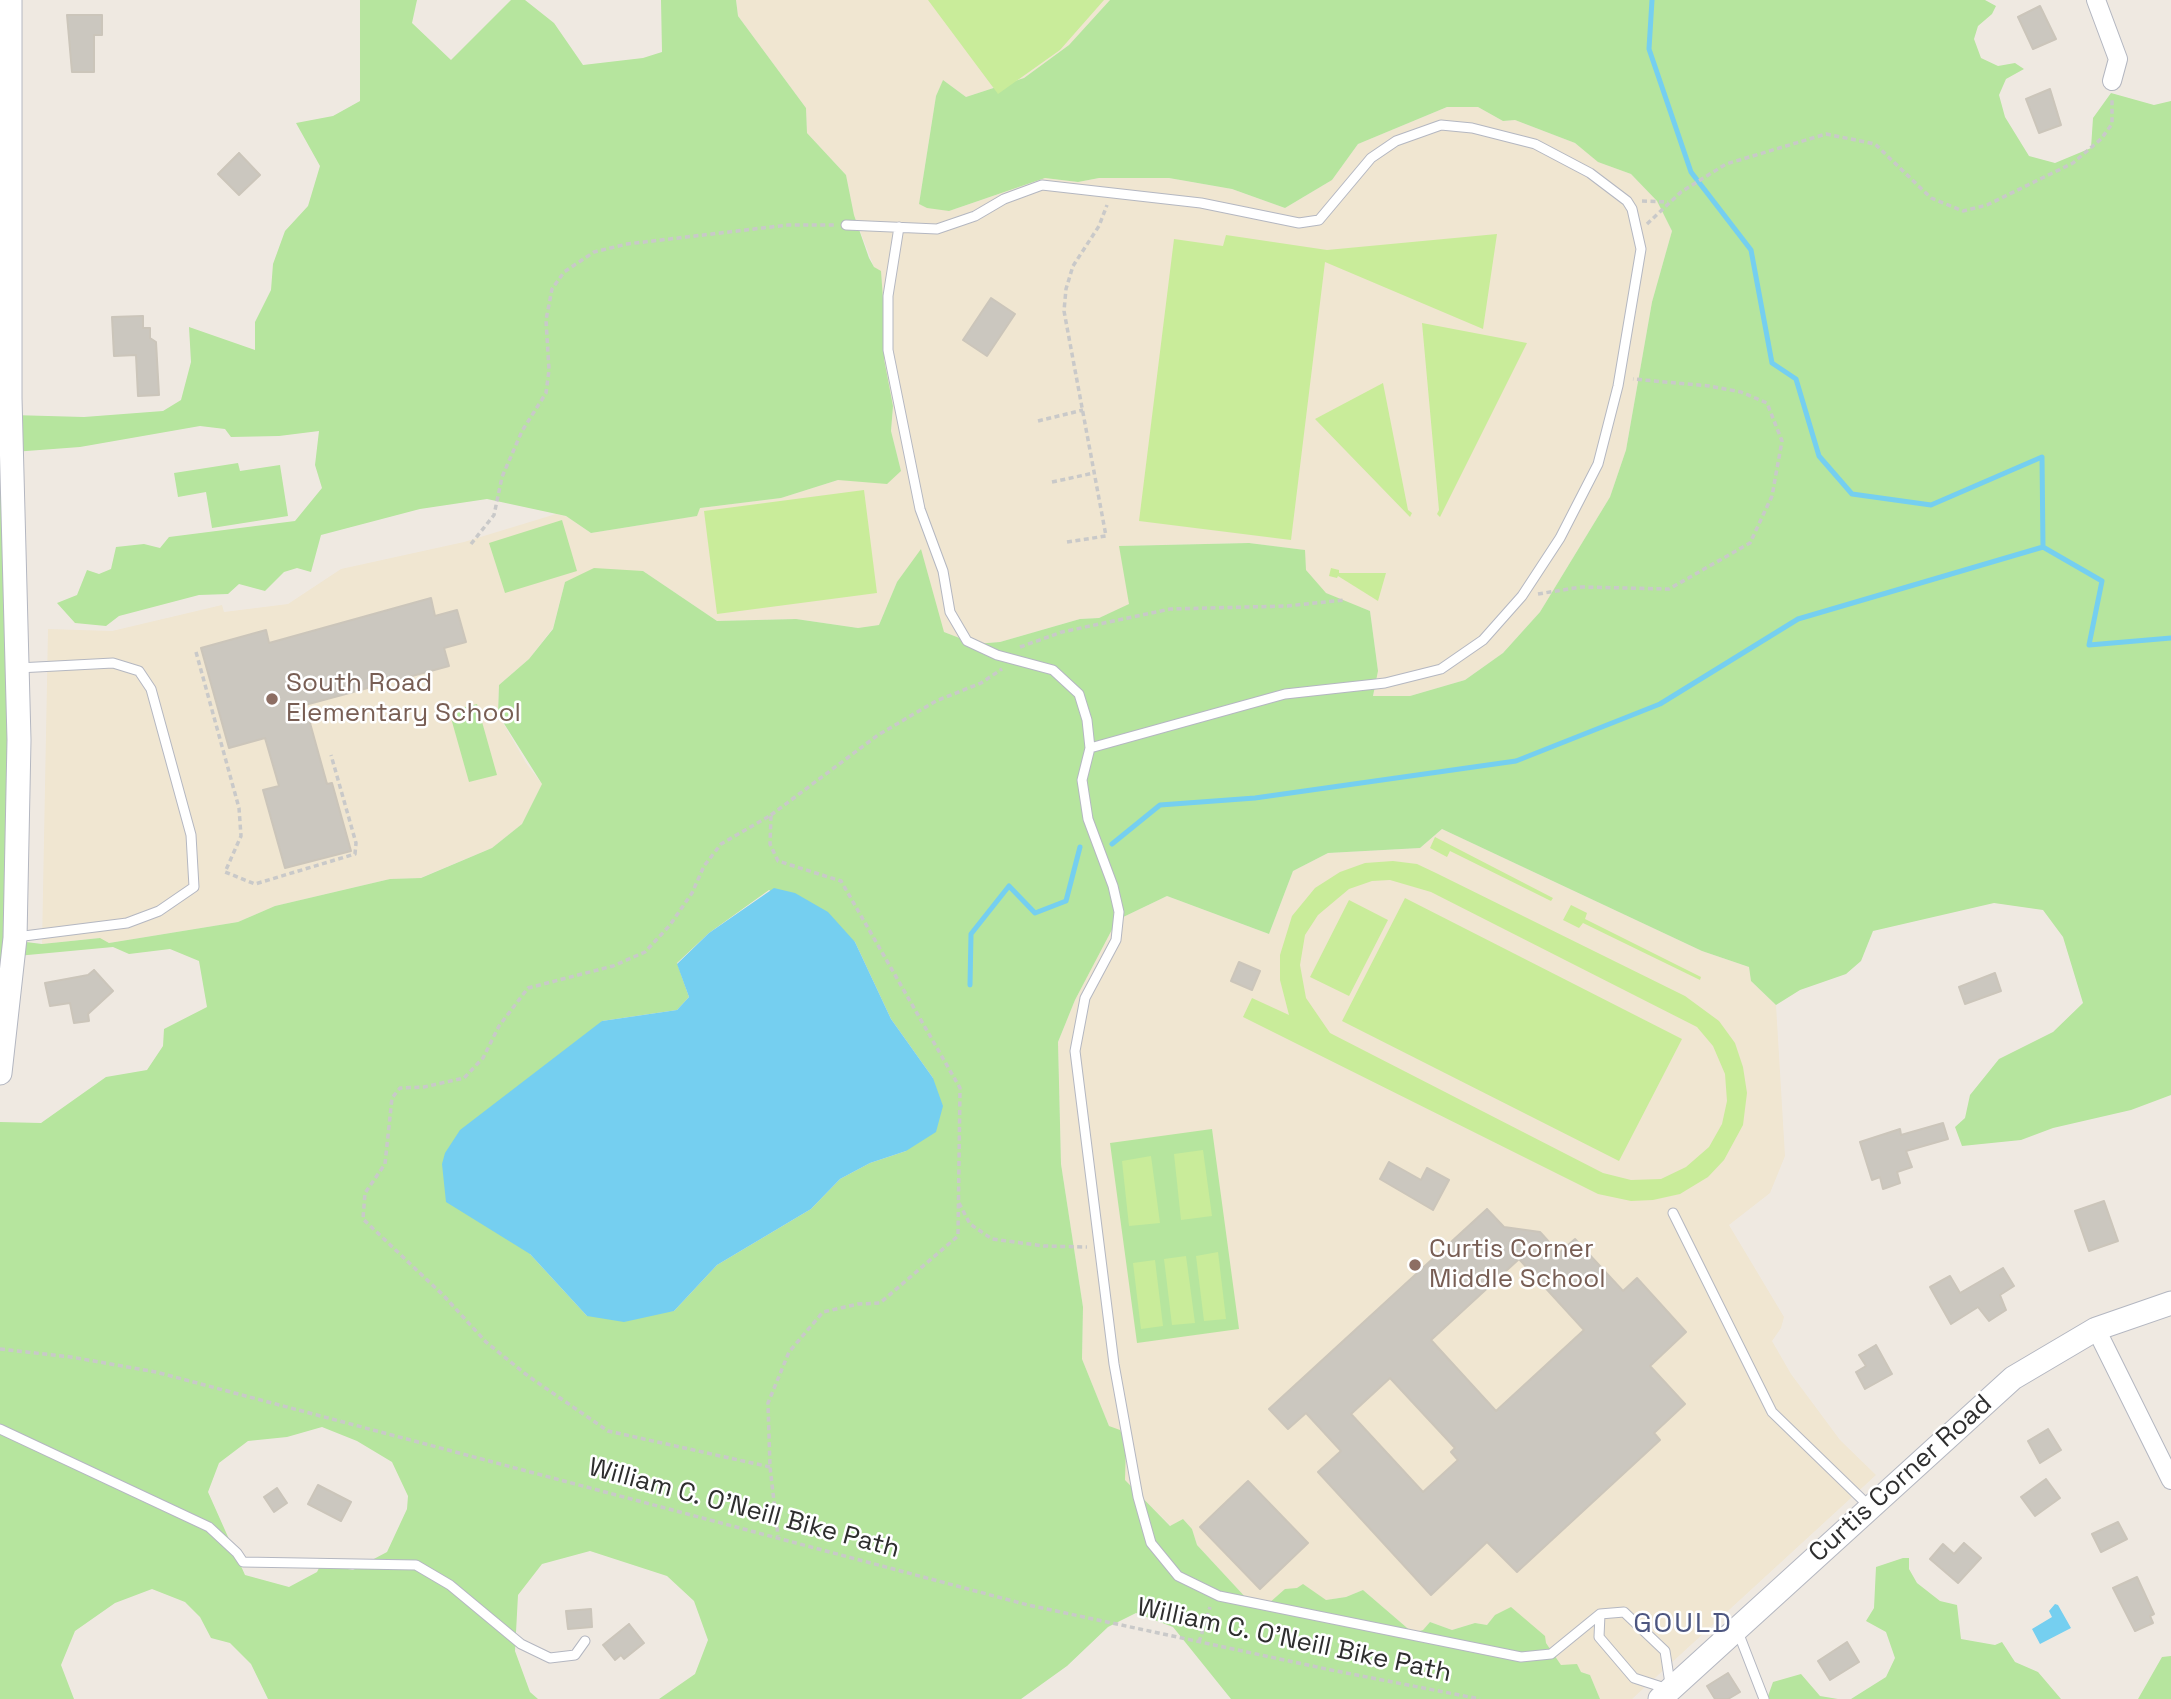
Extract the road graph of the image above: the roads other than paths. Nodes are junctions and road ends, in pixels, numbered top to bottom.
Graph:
1 (10, 0) edge
2 (2096, 0) edge
3 (2112, 81) road end
4 (846, 225) road end
5 (899, 227) junction
6 (8, 625) edge
7 (16, 668) junction
8 (1090, 748) junction
9 (15, 938) junction
10 (0, 1073) edge
11 (1673, 1213) dead end
12 (2171, 1303) edge
13 (2096, 1329) junction
14 (0, 1429) edge
15 (2171, 1480) edge
16 (1869, 1506) junction
17 (1600, 1614) junction
18 (1737, 1631) junction
19 (585, 1641) dead end
20 (1665, 1694) edge
21 (1764, 1699) edge

1 - 6 street
2 - 3 street
4 - 5 lane
5 - 8 lane
5 - 8 lane
6 - 7 street
7 - 9 street
7 - 9 lane
8 - 17 lane
9 - 10 street
11 - 16 lane
12 - 13 street, Curtis Corner Road
13 - 15 street
13 - 16 street, Curtis Corner Road
14 - 19 lane
16 - 18 street, Curtis Corner Road
17 - 20 lane
17 - 20 lane
18 - 20 street, Curtis Corner Road
18 - 21 lane

